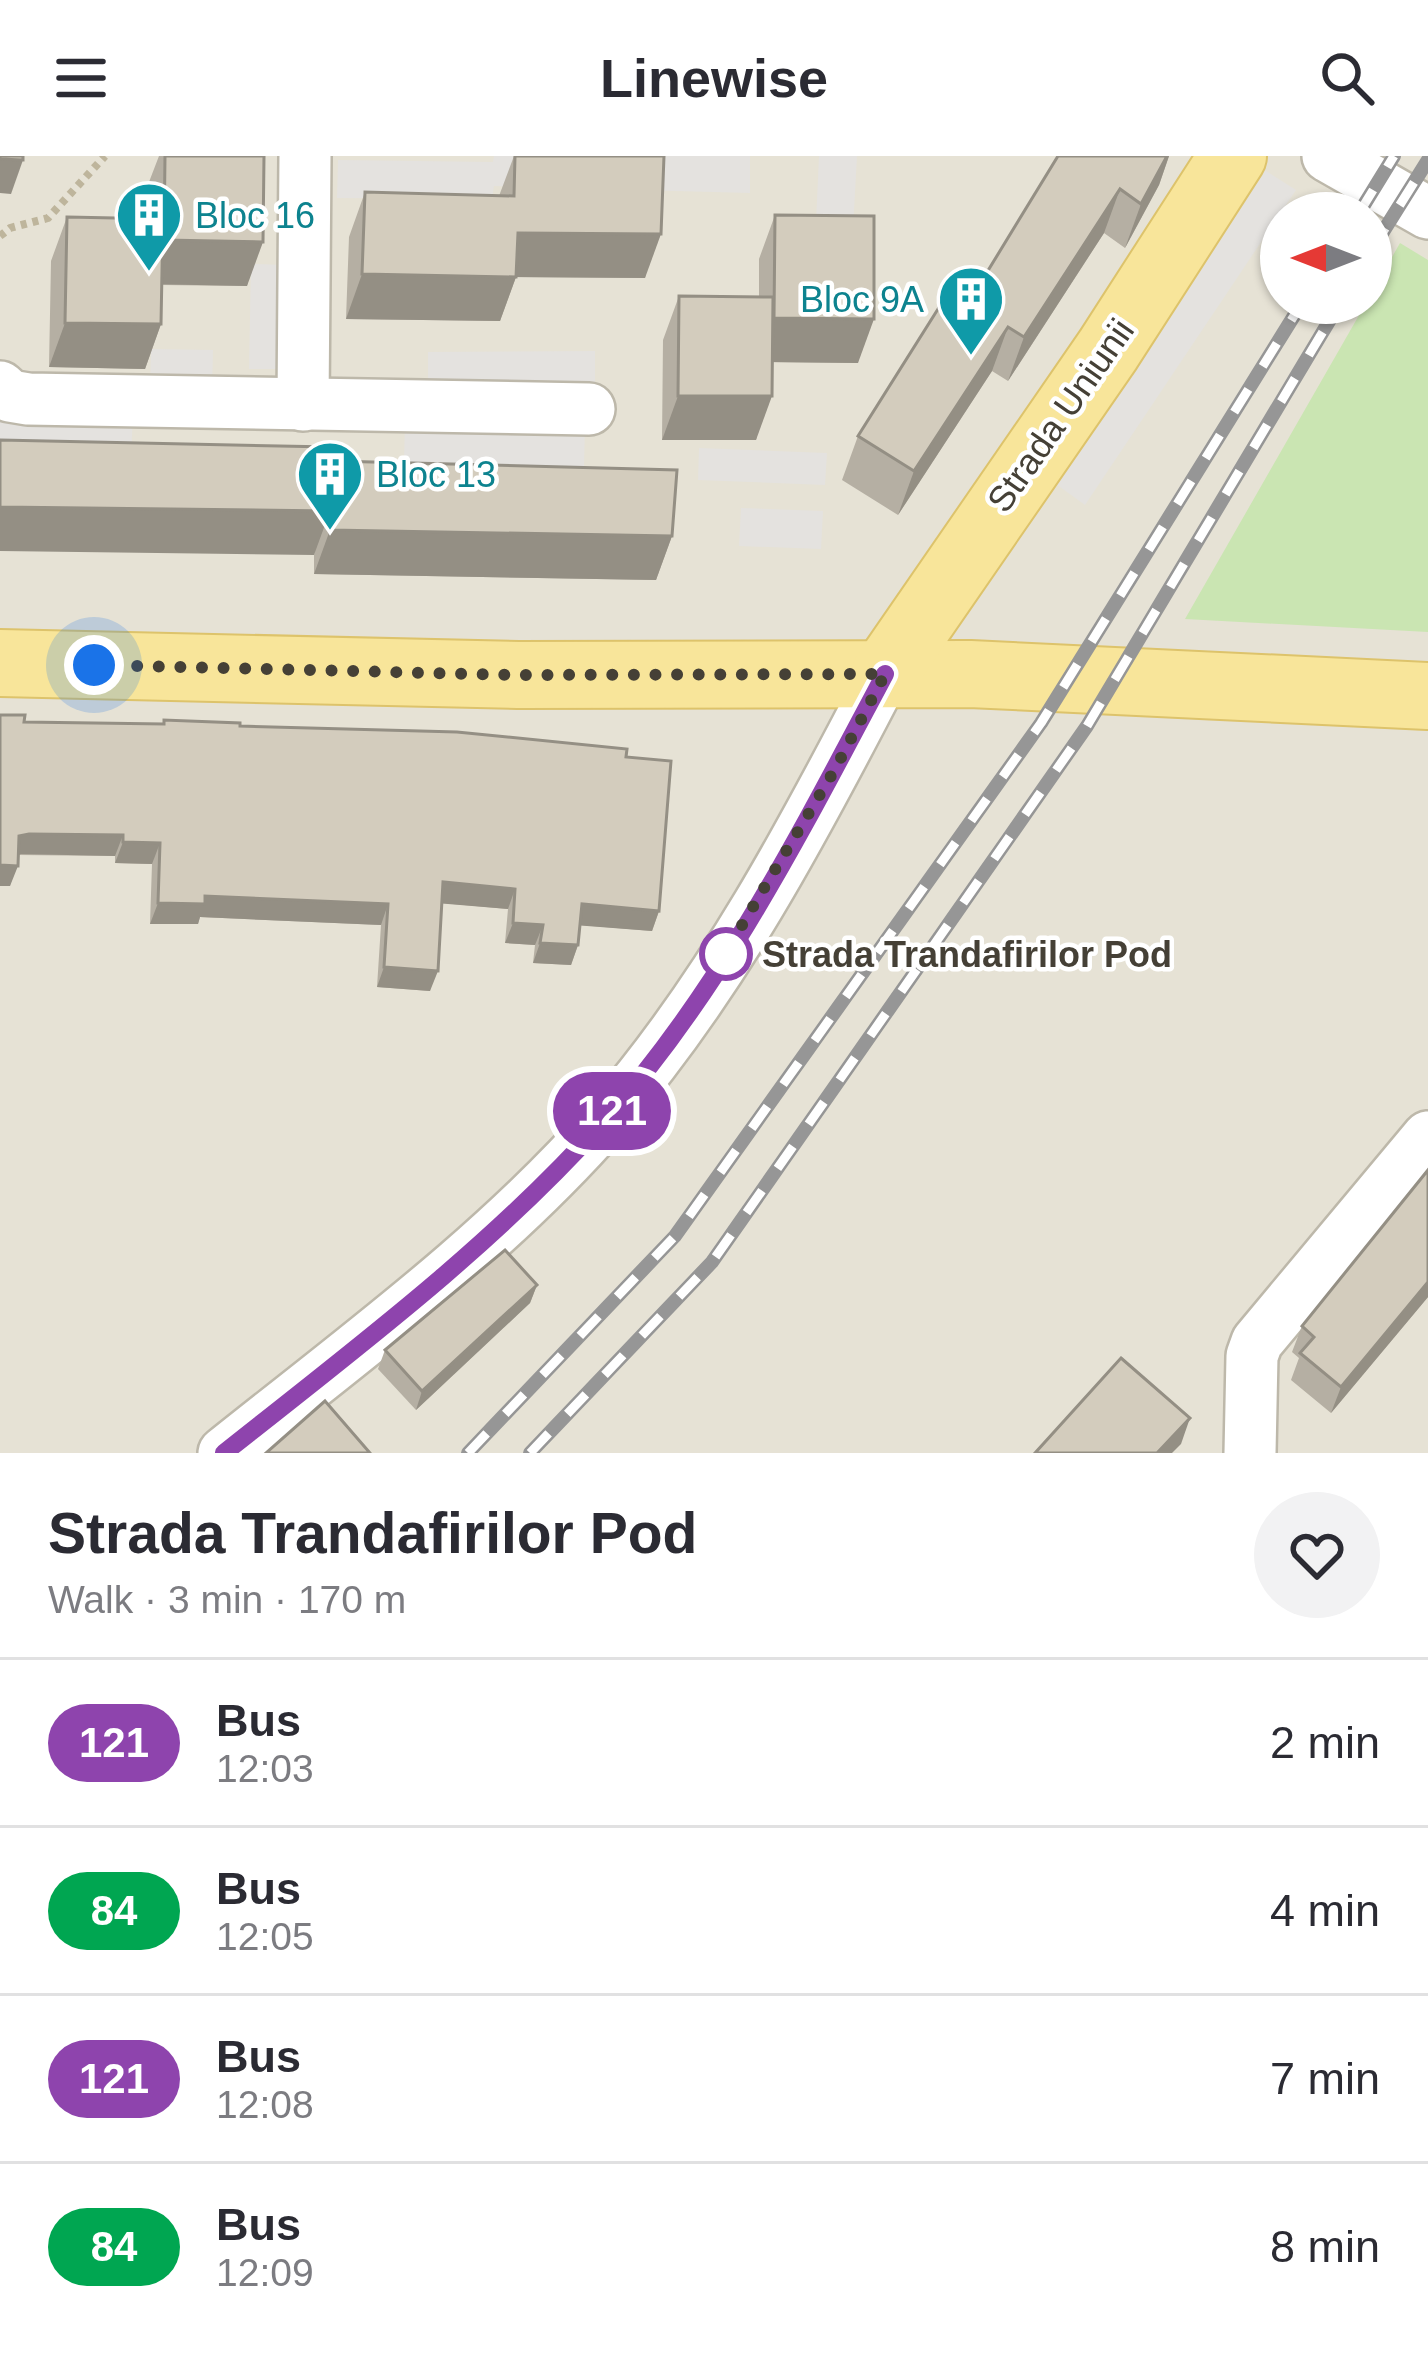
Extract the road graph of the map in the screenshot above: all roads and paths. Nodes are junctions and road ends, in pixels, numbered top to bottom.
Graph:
1 (105, 156) edge
2 (305, 156) edge
3 (1233, 156) edge
4 (1328, 156) edge
5 (1428, 213) edge
6 (0, 236) edge
7 (0, 387) edge
8 (303, 405) junction
9 (589, 409) dead end
10 (0, 663) edge
11 (885, 674) junction
12 (1428, 697) edge
13 (1428, 1138) edge
14 (224, 1453) edge
15 (1250, 1453) edge

1 - 6 path
2 - 8 street
3 - 11 main road, Strada Uniunii
4 - 5 street
7 - 8 street
8 - 9 street
10 - 11 main road
11 - 12 main road
11 - 14 street
13 - 15 street

